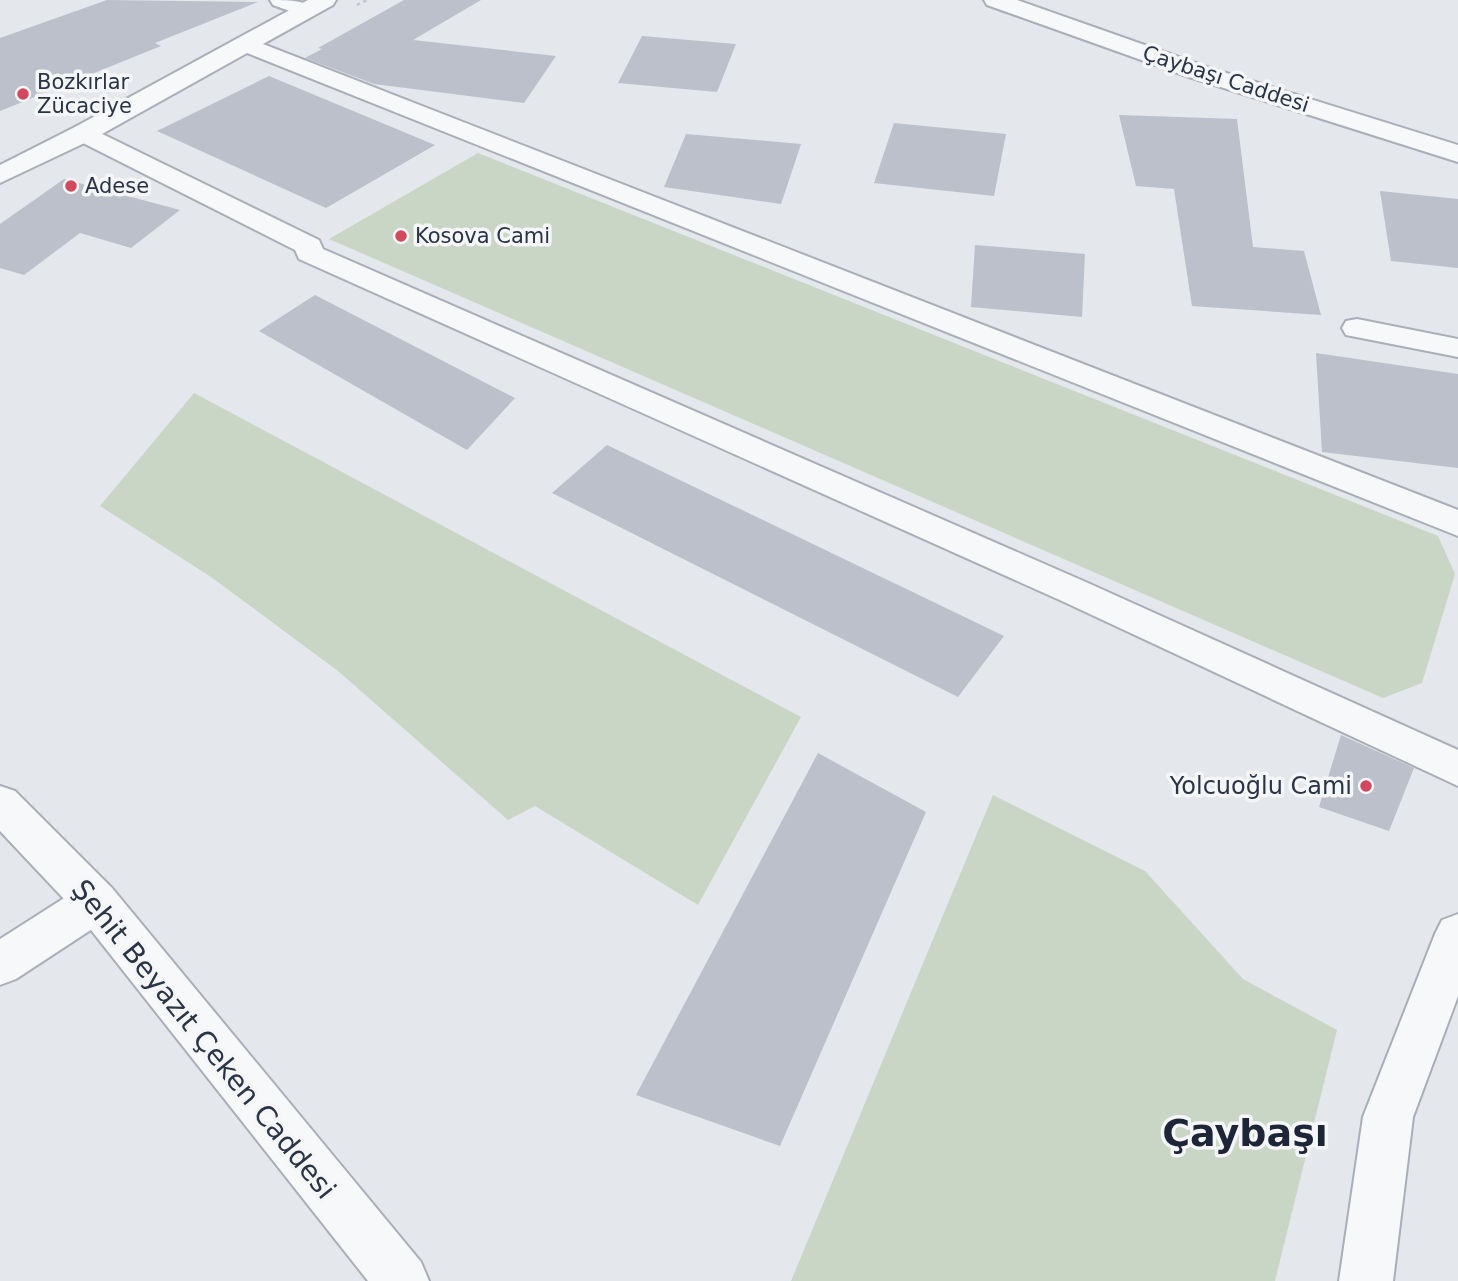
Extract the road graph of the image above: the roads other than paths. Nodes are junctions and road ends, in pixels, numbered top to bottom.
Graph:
1 (281, 0) edge
2 (995, 0) edge
3 (316, 5) edge
4 (245, 44) junction
5 (84, 133) junction
6 (1458, 154) edge
7 (4, 175) edge
8 (1357, 328) dead end
9 (1458, 348) edge
10 (1458, 524) edge
11 (1458, 769) edge
12 (0, 803) edge
13 (96, 902) junction
14 (1458, 934) edge
15 (0, 964) edge
16 (401, 1281) edge
17 (1366, 1281) edge

1 - 3 street
2 - 6 street, Çaybaşı Caddesi
3 - 4 street
4 - 5 street
4 - 10 street
5 - 7 street
5 - 11 street
8 - 9 street
12 - 13 street, Şehit Beyazıt Çeken Caddesi
13 - 15 street
13 - 16 street, Şehit Beyazıt Çeken Caddesi
14 - 17 street

